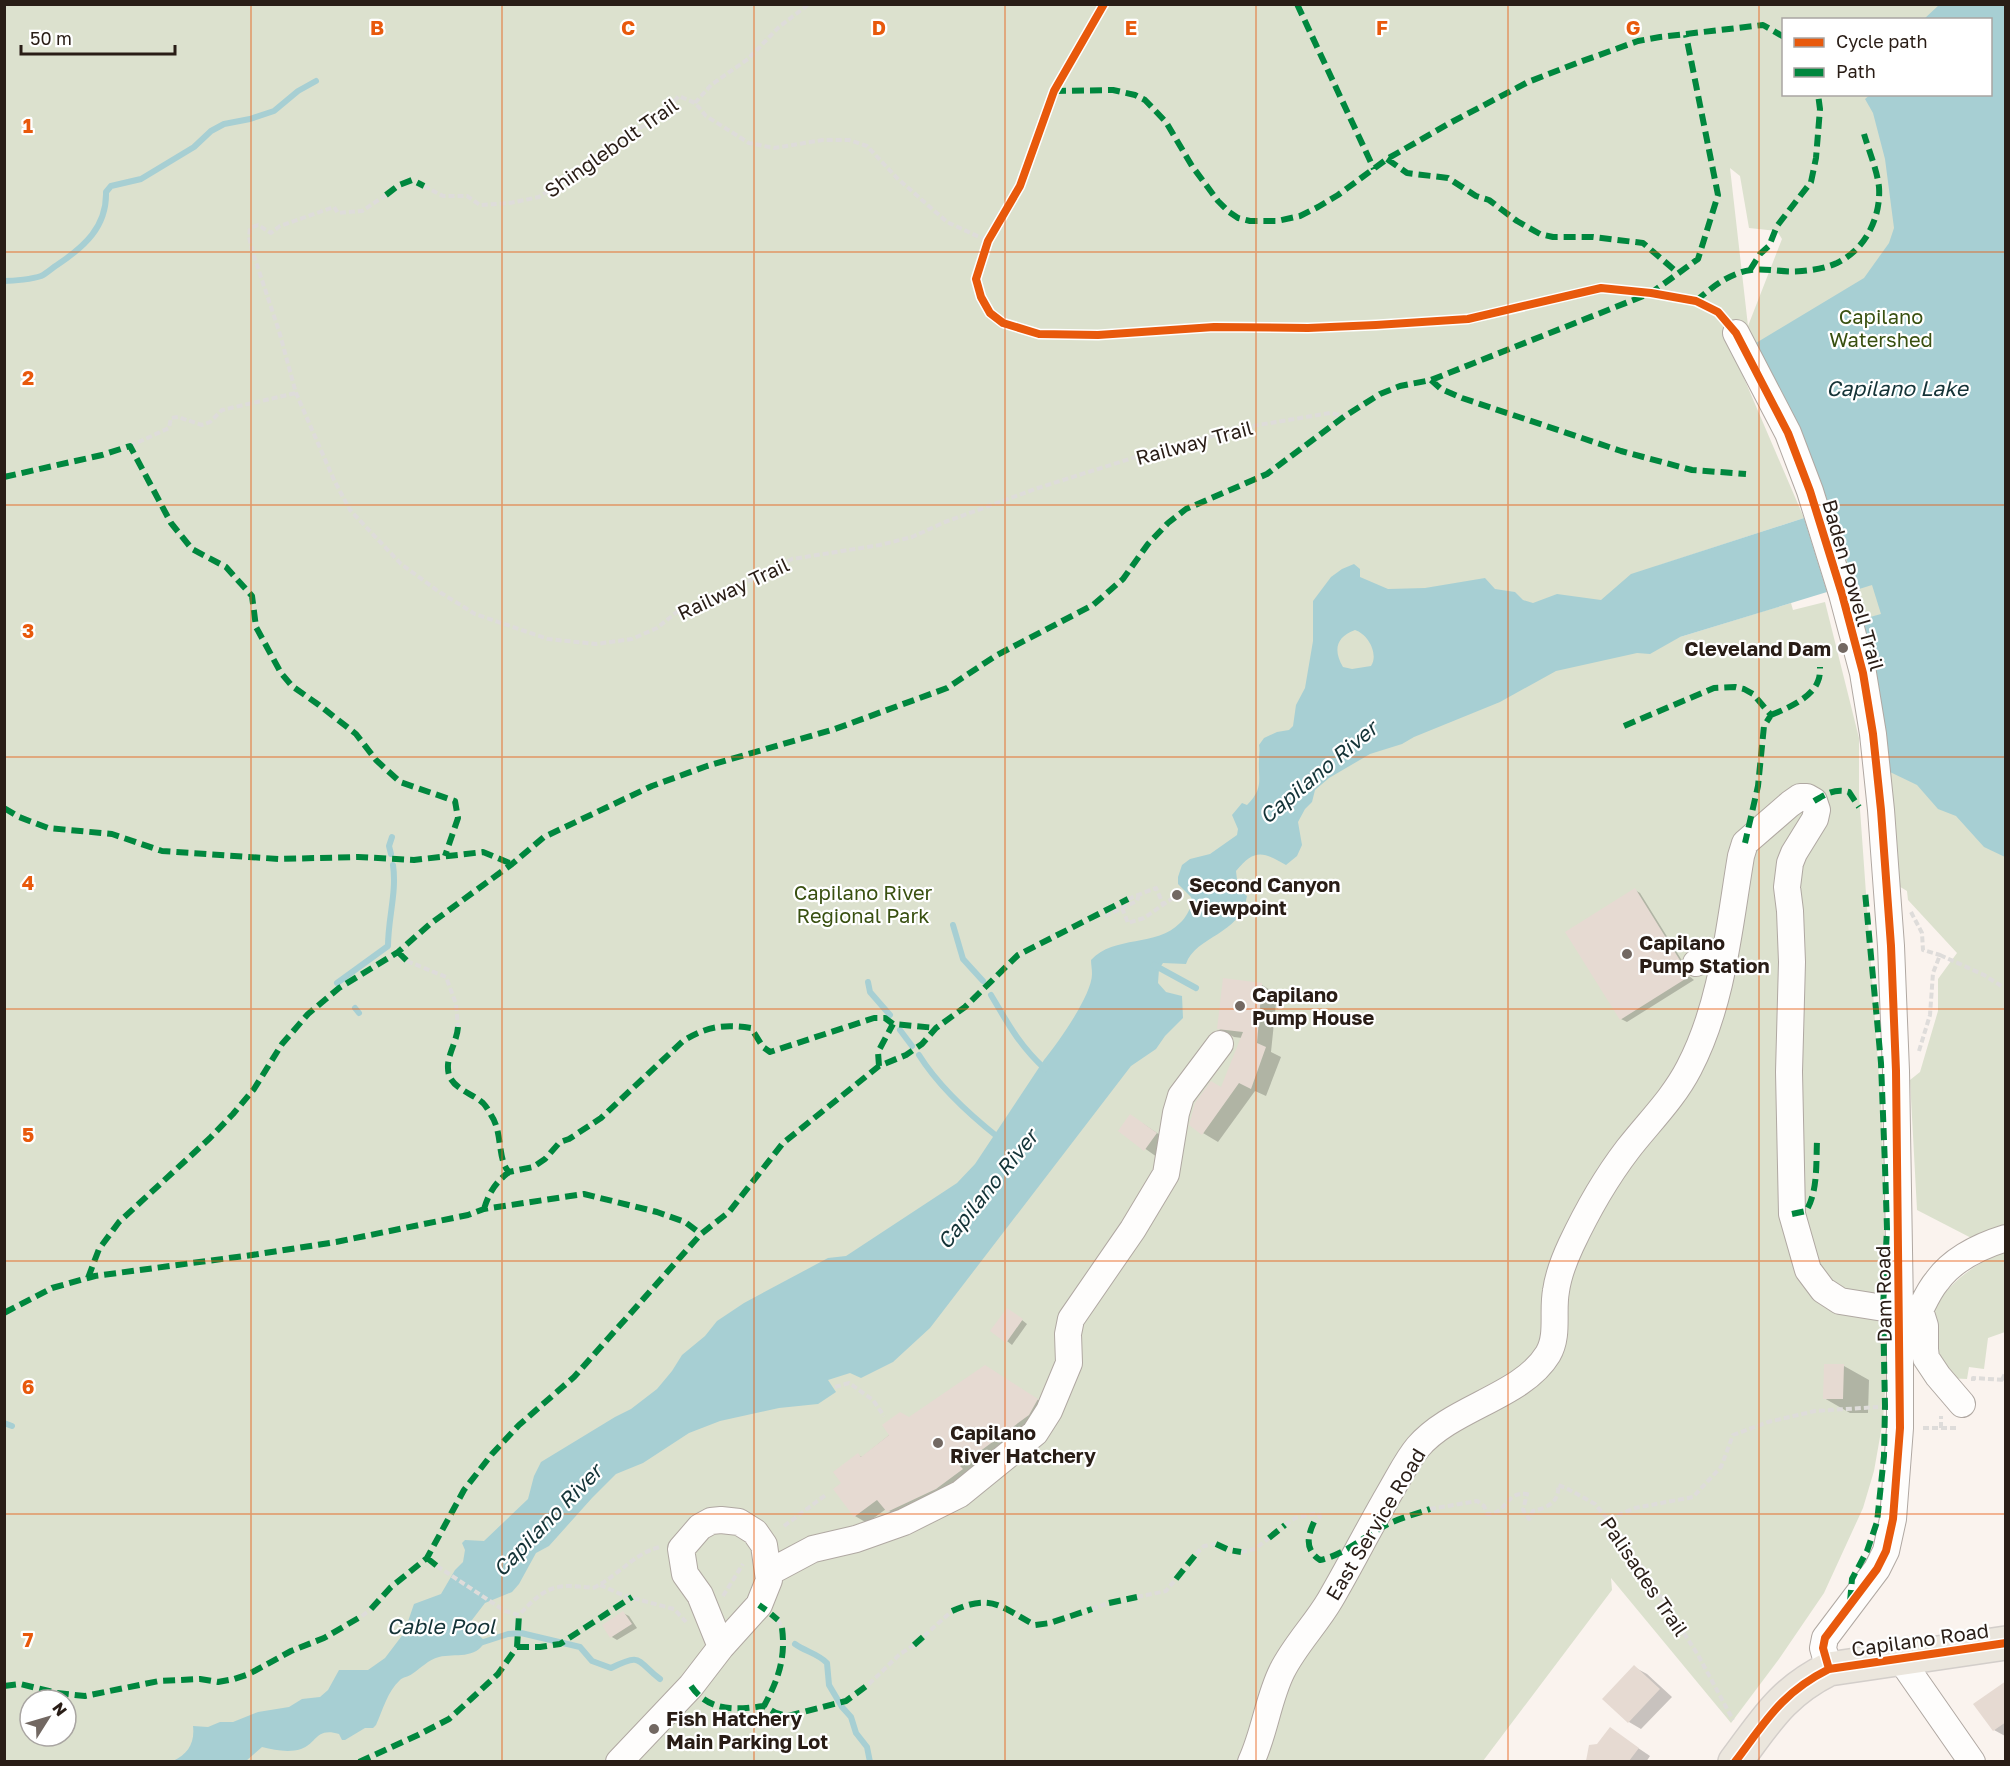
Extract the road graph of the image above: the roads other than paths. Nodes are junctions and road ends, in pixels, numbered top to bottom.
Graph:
1 (1736, 333) dead end
2 (1888, 898) joint
3 (1726, 947) junction
4 (1696, 963) dead end
5 (1220, 1044) dead end
6 (2006, 1238) edge
7 (1910, 1309) junction
8 (1961, 1416) road end
9 (768, 1573) junction
10 (2006, 1643) edge
11 (721, 1647) junction
12 (1901, 1660) junction
13 (1829, 1669) junction
14 (1741, 1751) edge
15 (619, 1761) edge
16 (1251, 1761) edge
17 (1972, 1761) edge

1 - 2 lane, Baden Powell Trail
2 - 7 lane, Dam Road
3 - 4 lane
3 - 7 lane, East Service Road
3 - 16 lane, East Service Road
5 - 9 lane
6 - 7 lane
7 - 8 lane
7 - 13 lane, Dam Road
9 - 11 lane
9 - 11 lane
10 - 12 main road, Capilano Road
11 - 15 lane
12 - 13 main road, Capilano Road
12 - 17 lane
13 - 14 main road, Capilano Road

